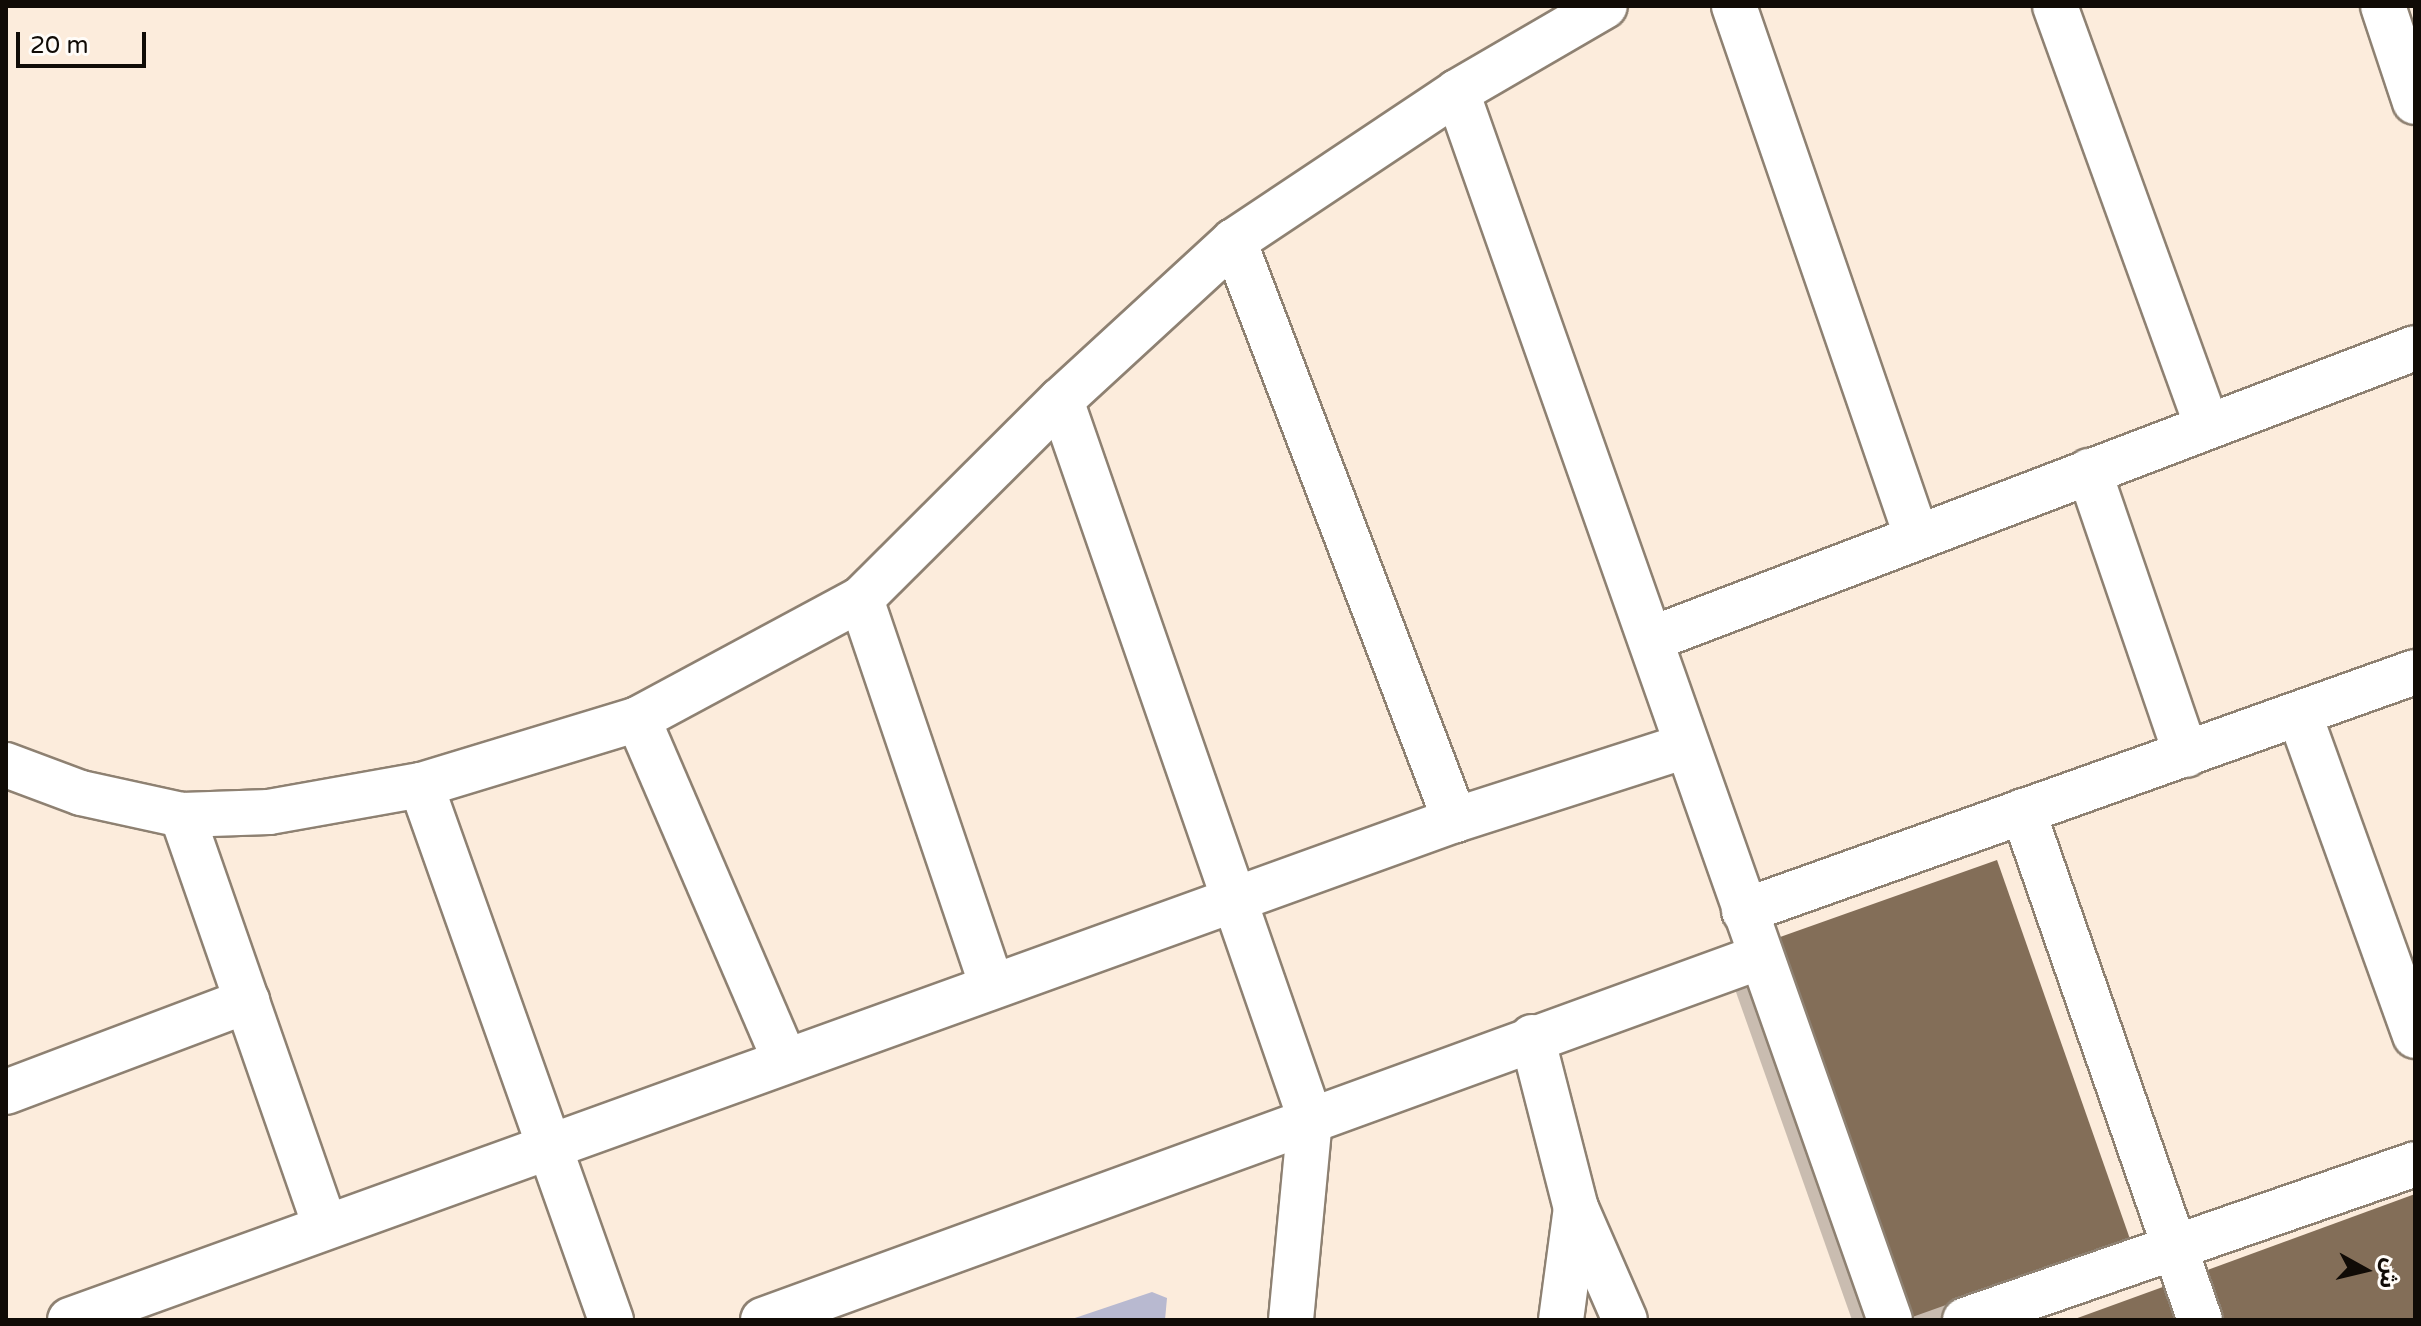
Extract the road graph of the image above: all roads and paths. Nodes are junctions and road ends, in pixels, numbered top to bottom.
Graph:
1 (1605, 6) edge
2 (1734, 6) edge
3 (2055, 6) edge
4 (2383, 6) edge
5 (1457, 92) junction
6 (2415, 102) edge
7 (1234, 241) junction
8 (2415, 348) edge
9 (1061, 400) junction
10 (2207, 425) junction
11 (2089, 471) junction
12 (1916, 535) junction
13 (861, 599) junction
14 (1654, 638) junction
15 (2415, 672) edge
16 (2300, 716) junction
17 (638, 719) junction
18 (1686, 746) junction
19 (2186, 755) junction
20 (6, 765) edge
21 (421, 785) junction
22 (2023, 811) junction
23 (182, 815) junction
24 (1455, 820) junction
25 (1238, 899) junction
26 (1744, 911) junction
27 (1760, 957) junction
28 (992, 985) junction
29 (247, 1001) junction
30 (2415, 1036) edge
31 (1532, 1037) junction
32 (785, 1060) junction
33 (6, 1092) edge
34 (1310, 1118) junction
35 (548, 1146) junction
36 (2415, 1164) edge
37 (1576, 1208) junction
38 (325, 1226) junction
39 (2171, 1243) junction
40 (70, 1320) edge
41 (611, 1320) edge
42 (763, 1320) edge
43 (1291, 1320) edge
44 (1561, 1320) edge
45 (1625, 1320) edge
46 (1890, 1320) edge
47 (1965, 1320) edge
48 (2200, 1320) edge

1 - 5 street
2 - 12 street
3 - 10 street
4 - 6 street
5 - 7 street
5 - 14 street
7 - 9 street
7 - 24 street
8 - 10 street
9 - 13 street
9 - 25 street
10 - 11 street
11 - 12 street
11 - 19 street
12 - 14 street
13 - 17 street
13 - 28 street
14 - 18 street
15 - 16 street
16 - 19 street
16 - 30 street
17 - 21 street
17 - 32 street
18 - 24 street
18 - 26 street
19 - 22 street
20 - 23 street
21 - 23 street
21 - 35 street
22 - 26 street
22 - 39 street
23 - 29 street
24 - 25 street
25 - 28 street
25 - 34 street
26 - 27 street
27 - 31 street
27 - 46 street
28 - 32 street
29 - 33 street
29 - 38 street
31 - 34 street
31 - 37 street
32 - 35 street
34 - 42 street
34 - 43 street
35 - 38 street
35 - 41 street
36 - 39 street
37 - 44 street
37 - 45 street
38 - 40 street
39 - 47 street
39 - 48 street

